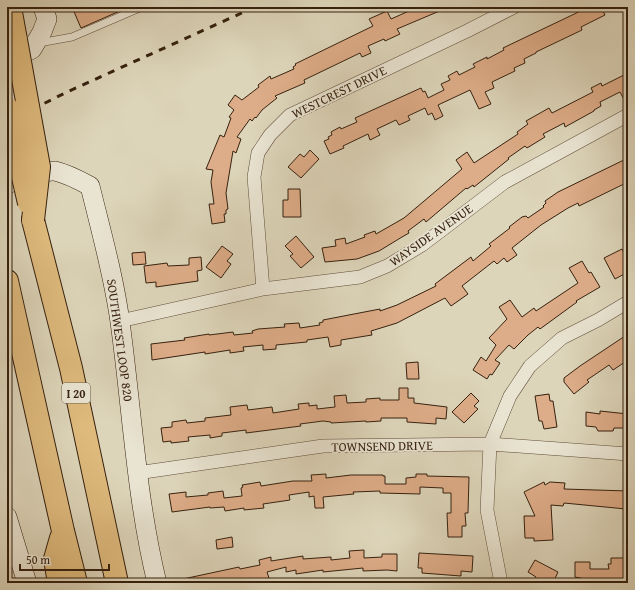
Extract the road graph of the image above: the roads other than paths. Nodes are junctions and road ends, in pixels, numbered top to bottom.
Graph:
1 (10, 7) edge
2 (43, 7) edge
3 (142, 7) edge
4 (514, 7) edge
5 (26, 42) junction
6 (7, 62) edge
7 (7, 108) edge
8 (628, 115) edge
9 (7, 184) edge
10 (33, 220) junction
11 (8, 289) edge
12 (263, 289) junction
13 (628, 302) edge
14 (120, 321) junction
15 (490, 444) junction
16 (628, 454) edge
17 (137, 473) junction
18 (7, 517) edge
19 (63, 531) junction
20 (12, 556) edge
21 (117, 578) edge
22 (26, 583) edge
23 (59, 583) edge
24 (76, 583) edge
25 (157, 583) edge
26 (500, 583) edge

1 - 5 highway
2 - 5 main road
3 - 5 lane
4 - 12 street, WESTCREST DRIVE
5 - 6 main road
5 - 10 highway, bridge
7 - 10 highway, I 20, bridge
8 - 12 street, WAYSIDE AVENUE
9 - 14 main road, SOUTHWEST LOOP 820
10 - 21 highway, I 20
11 - 19 highway
12 - 14 street, WAYSIDE AVENUE
13 - 15 street
14 - 17 main road, SOUTHWEST LOOP 820
15 - 16 street, TOWNSEND DRIVE
15 - 17 street, TOWNSEND DRIVE
15 - 26 street
17 - 25 main road, SOUTHWEST LOOP 820
18 - 20 main road
19 - 23 highway
19 - 24 highway
20 - 22 main road

